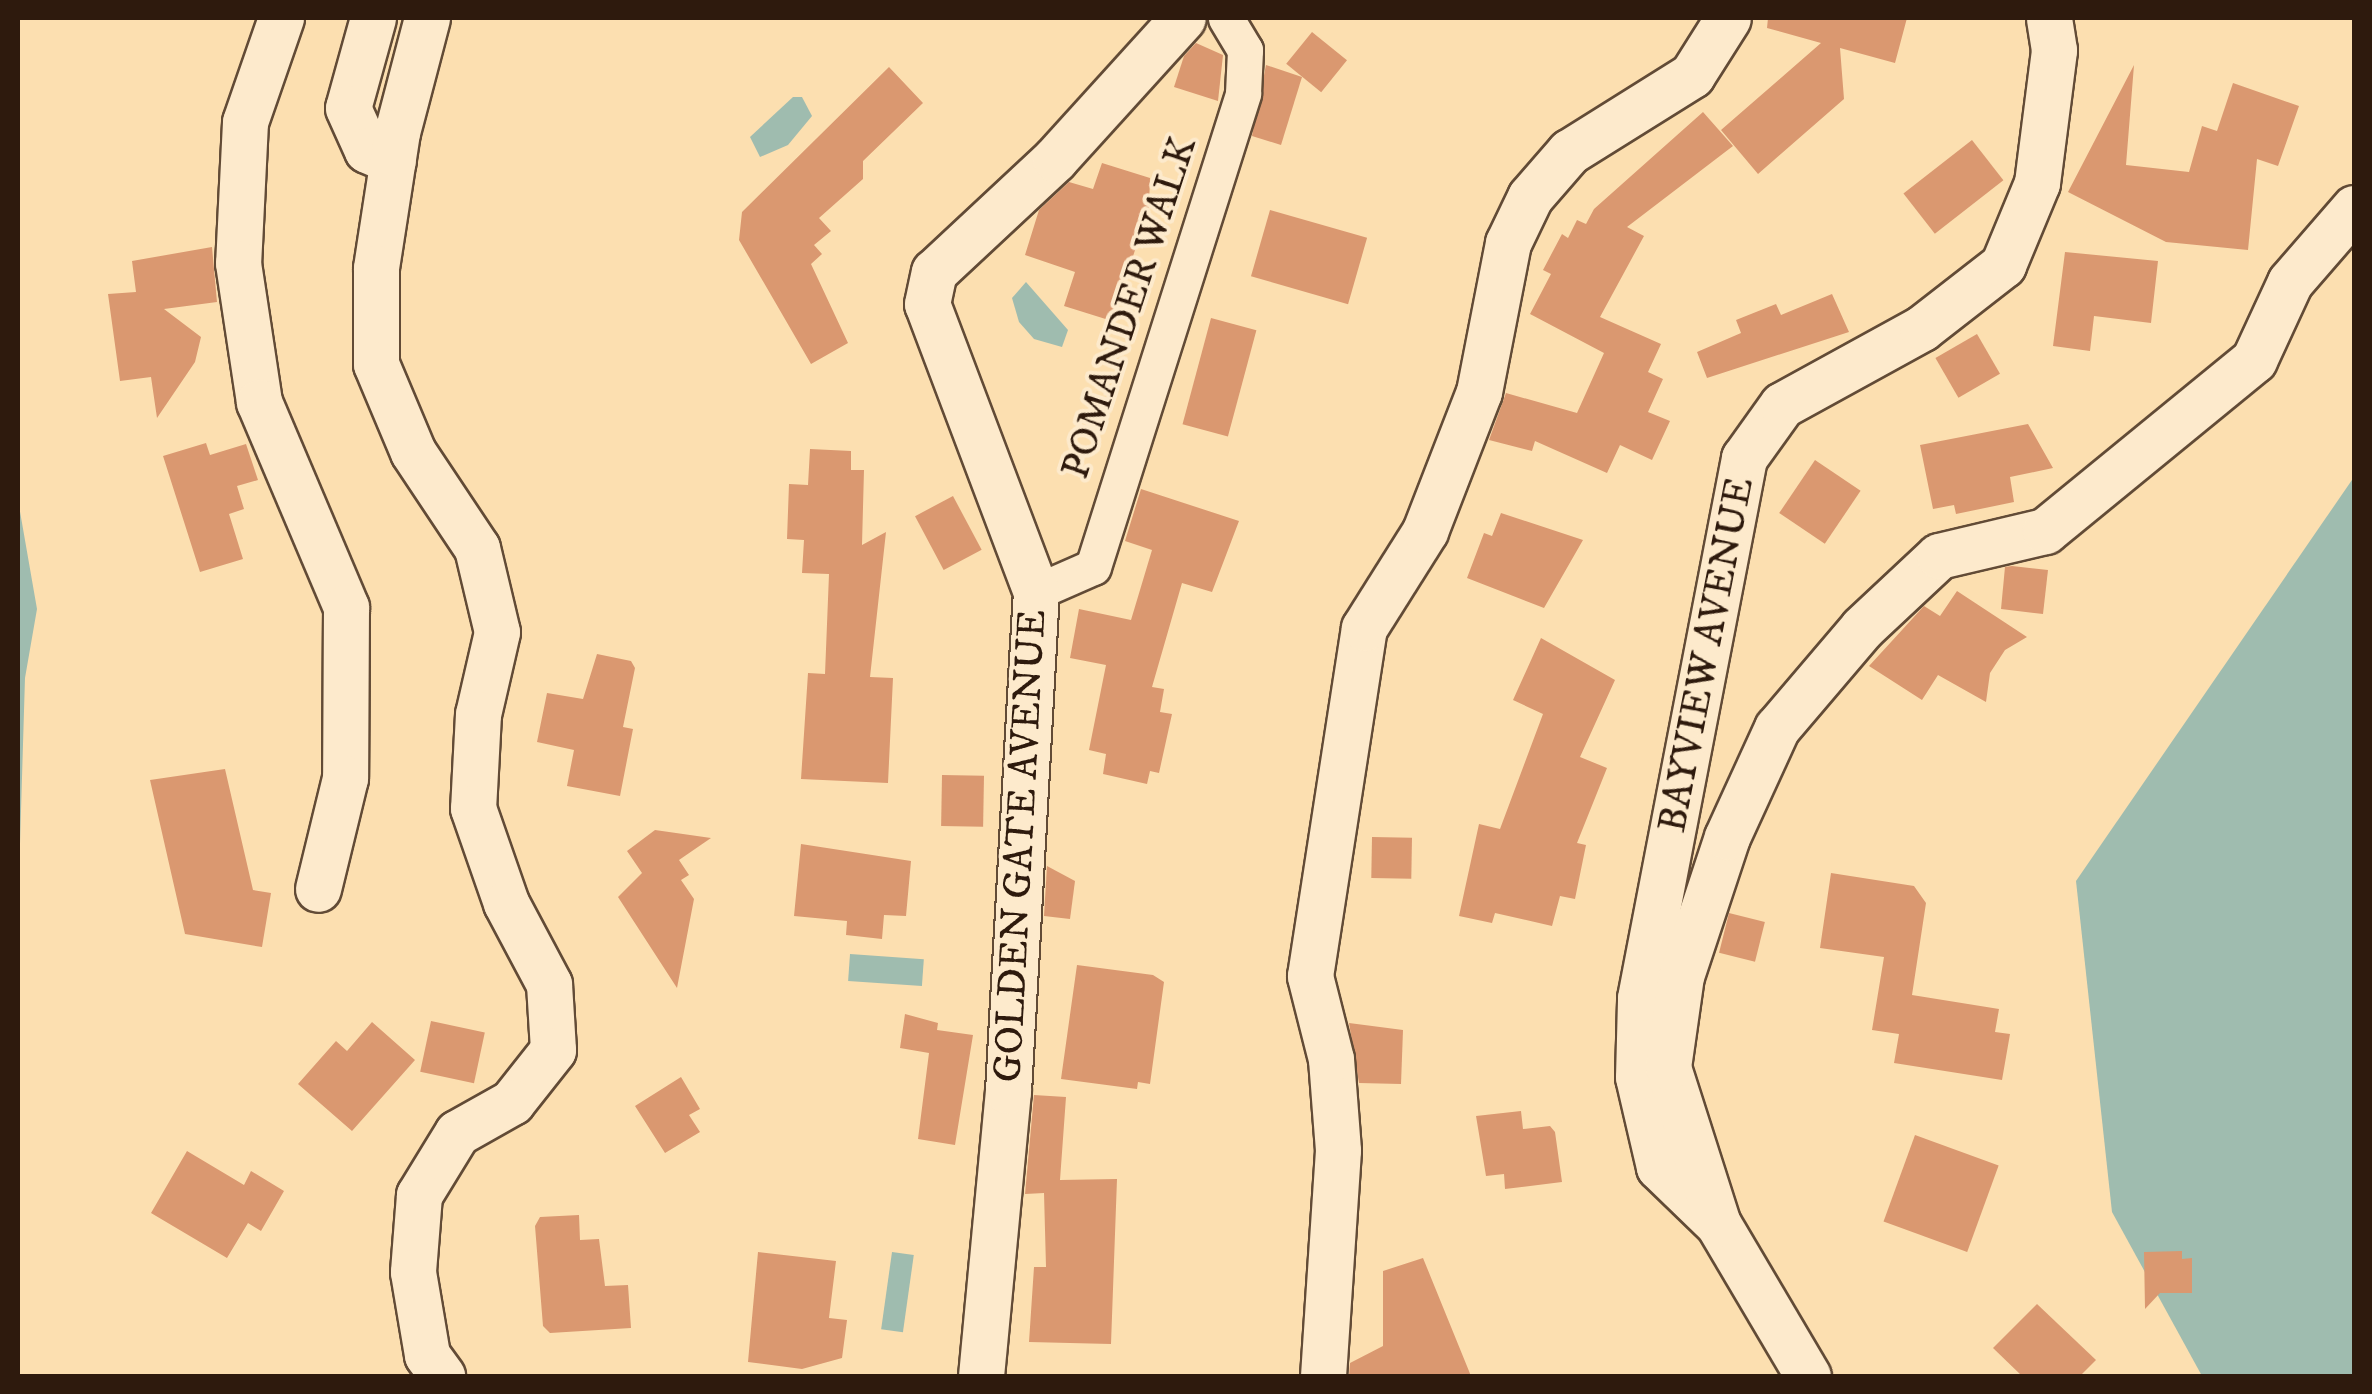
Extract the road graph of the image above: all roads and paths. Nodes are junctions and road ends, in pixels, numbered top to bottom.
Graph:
1 (281, 18) edge
2 (373, 18) edge
3 (427, 18) edge
4 (1183, 18) edge
5 (1226, 18) edge
6 (1728, 18) edge
7 (2049, 18) edge
8 (393, 161) junction
9 (2354, 208) edge
10 (1036, 592) junction
11 (318, 889) dead end
12 (1718, 1224) junction
13 (442, 1376) edge
14 (981, 1376) edge
15 (1323, 1376) edge
16 (1808, 1376) edge

1 - 11 street
2 - 8 street
3 - 8 street
4 - 10 street, GOLDEN GATE AVENUE
5 - 10 street, POMANDER WALK
6 - 15 street
7 - 12 street, BAYVIEW AVENUE
8 - 13 street
9 - 12 street
10 - 14 street, GOLDEN GATE AVENUE
12 - 16 street

